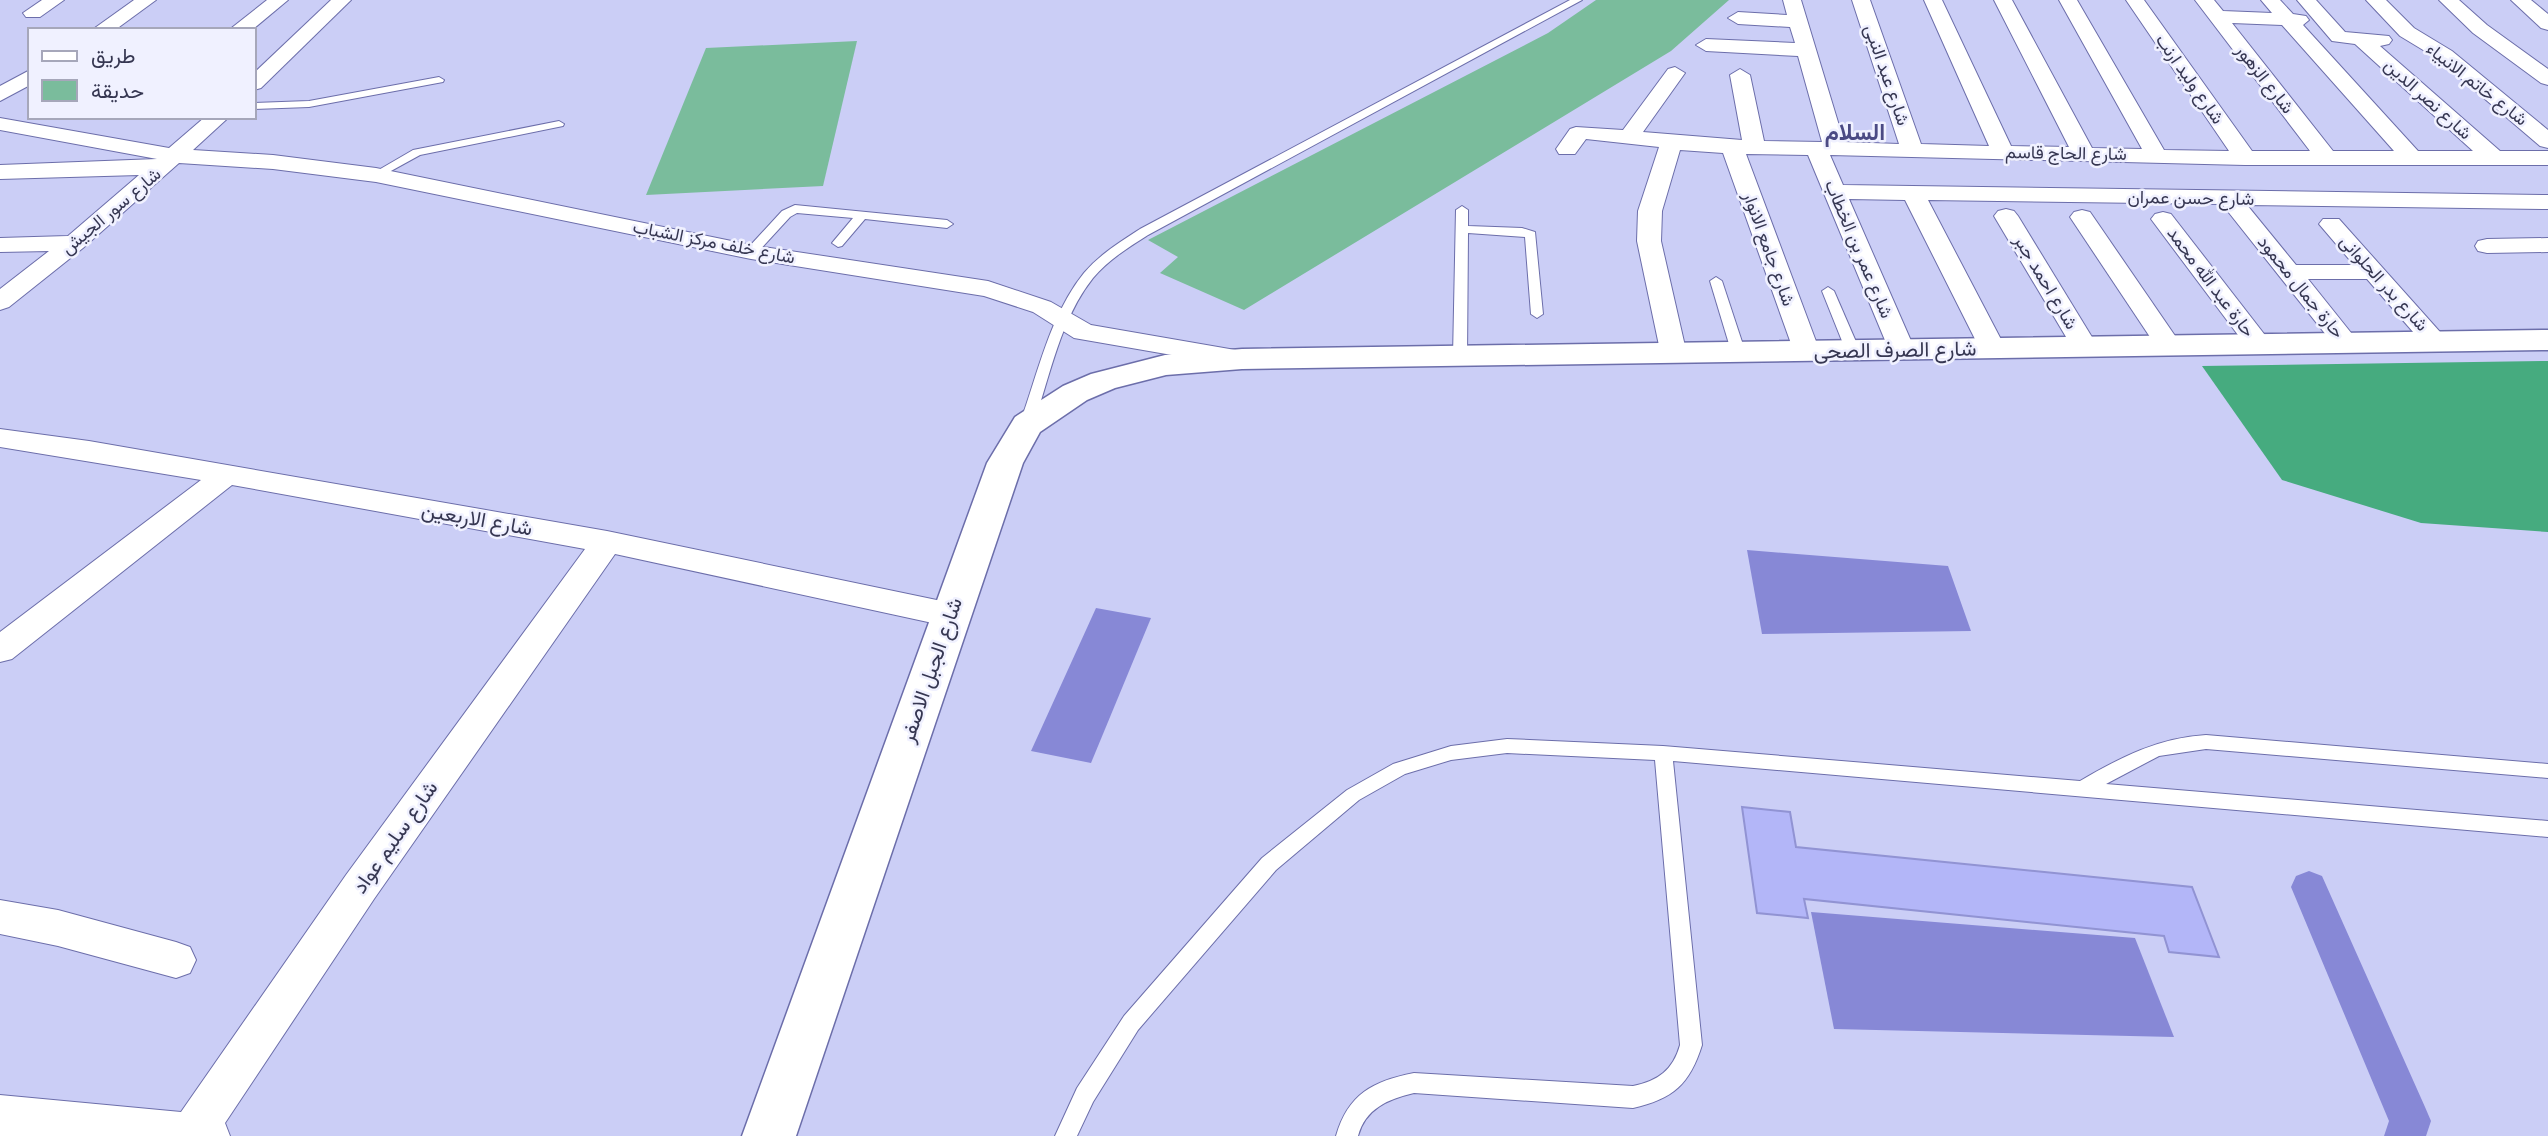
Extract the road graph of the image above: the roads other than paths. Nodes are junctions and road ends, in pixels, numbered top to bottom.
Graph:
1 (55, 0) edge
2 (147, 0) edge
3 (279, 0) edge
4 (342, 0) edge
5 (1577, 0) edge
6 (1792, 0) edge
7 (1861, 0) edge
8 (1933, 0) edge
9 (2003, 0) edge
10 (2068, 0) edge
11 (2136, 0) edge
12 (2204, 0) edge
13 (2270, 0) edge
14 (2306, 0) edge
15 (2375, 0) edge
16 (2448, 0) edge
17 (2520, 0) edge
18 (33, 13) dead end
19 (2217, 17) junction
20 (1738, 18) dead end
21 (2286, 20) junction
22 (2325, 21) junction
23 (1798, 22) junction
24 (2548, 24) edge
25 (105, 28) edge
26 (242, 28) edge
27 (2351, 38) junction
28 (2420, 41) junction
29 (1706, 45) dead end
30 (266, 46) dead end
31 (292, 48) junction
32 (1807, 50) junction
33 (1675, 73) dead end
34 (1740, 75) dead end
35 (28, 77) edge
36 (257, 78) edge
37 (2548, 79) edge
38 (439, 80) dead end
39 (3, 93) edge
40 (28, 94) edge
41 (256, 106) edge
42 (216, 119) edge
43 (0, 124) edge
44 (559, 124) dead end
45 (33, 130) junction
46 (1627, 139) junction
47 (2548, 141) edge
48 (1671, 144) junction
49 (1743, 147) junction
50 (1825, 148) junction
51 (1567, 149) dead end
52 (1912, 150) junction
53 (2003, 152) junction
54 (0, 154) edge
55 (2084, 154) junction
56 (2156, 155) junction
57 (2245, 158) junction
58 (2327, 158) junction
59 (2412, 158) junction
60 (2494, 158) junction
61 (2548, 158) edge
62 (170, 161) junction
63 (0, 172) edge
64 (376, 175) junction
65 (1835, 192) junction
66 (1913, 194) junction
67 (2229, 198) junction
68 (2548, 202) edge
69 (1462, 210) dead end
70 (862, 215) junction
71 (2006, 216) dead end
72 (2082, 218) dead end
73 (2163, 219) dead end
74 (947, 224) dead end
75 (2331, 224) dead end
76 (1462, 229) junction
77 (74, 243) junction
78 (838, 243) dead end
79 (0, 245) edge
80 (2548, 245) edge
81 (2487, 246) dead end
82 (751, 252) junction
83 (2288, 272) junction
84 (2374, 272) junction
85 (1716, 281) dead end
86 (1828, 291) dead end
87 (0, 302) edge
88 (1536, 314) dead end
89 (1065, 321) junction
90 (2548, 340) edge
91 (2437, 342) junction
92 (2347, 344) junction
93 (2259, 345) junction
94 (2169, 346) junction
95 (2085, 347) junction
96 (1993, 349) junction
97 (1902, 350) junction
98 (1853, 351) junction
99 (1807, 352) junction
100 (1739, 354) junction
101 (1674, 355) junction
102 (1460, 357) junction
103 (1242, 359) junction
104 (1027, 425) junction
105 (0, 438) edge
106 (225, 476) junction
107 (607, 542) junction
108 (950, 615) junction
109 (0, 650) edge
110 (1663, 753) junction
111 (2548, 771) edge
112 (2084, 788) junction
113 (2548, 829) edge
114 (0, 917) edge
115 (176, 960) dead end
116 (0, 1115) edge
117 (196, 1135) edge
118 (769, 1136) edge
119 (1066, 1136) edge
120 (1347, 1136) edge

1 - 18 street
2 - 25 street
3 - 26 street
4 - 31 street
5 - 89 lane
6 - 23 street, شارع عمر بن الخطاب
7 - 52 street, شارع عبد النبى
8 - 53 street
9 - 55 street
10 - 56 street
11 - 57 street, شارع وليد ارنب
12 - 19 street, شارع الزهور
13 - 21 street
14 - 22 street, شارع نصر الدين
15 - 28 street, شارع خاتم الانبياء
16 - 37 street
17 - 24 street
19 - 21 street
19 - 58 street, شارع الزهور
20 - 23 street
21 - 22 street
21 - 59 street
22 - 27 street, شارع نصر الدين
23 - 32 street, شارع عمر بن الخطاب
27 - 28 street
27 - 60 street, شارع نصر الدين
28 - 47 street, شارع خاتم الانبياء
29 - 32 street
30 - 31 street
31 - 36 street
32 - 50 street, شارع عمر بن الخطاب
33 - 46 street
34 - 49 street, شارع جامع الانوار
35 - 39 street
38 - 41 lane
39 - 40 street
42 - 62 street, شارع سور الجيش
43 - 45 street
44 - 64 lane
45 - 54 street
45 - 62 street
46 - 48 street, شارع الحاج قاسم
46 - 51 street, شارع الحاج قاسم
48 - 49 street, شارع الحاج قاسم
48 - 101 street
49 - 50 street, شارع الحاج قاسم
49 - 99 street, شارع جامع الانوار
50 - 52 street, شارع الحاج قاسم
50 - 65 street, شارع عمر بن الخطاب
52 - 53 street, شارع الحاج قاسم
53 - 55 street, شارع الحاج قاسم
55 - 56 street, شارع الحاج قاسم
56 - 57 street, شارع الحاج قاسم
57 - 58 street, شارع الحاج قاسم
58 - 59 street, شارع الحاج قاسم
59 - 60 street, شارع الحاج قاسم
60 - 61 street, شارع الحاج قاسم
62 - 63 street
62 - 64 street, شارع خلف مركز الشباب
62 - 77 street, شارع سور الجيش
64 - 82 street, شارع خلف مركز الشباب
65 - 66 street, شارع حسن عمران
65 - 97 street, شارع عمر بن الخطاب
66 - 67 street, شارع حسن عمران
66 - 96 street
67 - 68 street, شارع حسن عمران
67 - 83 street, حارة جمال محمود
69 - 76 lane
70 - 74 lane
70 - 78 lane
70 - 82 lane
71 - 95 street, شارع احمد جبر
72 - 94 street
73 - 93 street, حارة عبد الله محمد
75 - 84 street, شارع بدر الحلوانى
76 - 88 lane
76 - 102 lane
77 - 79 street
77 - 87 street, شارع سور الجيش
80 - 81 street
82 - 89 street, شارع خلف مركز الشباب
83 - 84 street
83 - 92 street, حارة جمال محمود
84 - 91 street, شارع بدر الحلوانى
85 - 100 lane
86 - 98 lane
89 - 103 street, شارع خلف مركز الشباب
89 - 104 lane
90 - 91 street, شارع الصرف الصحى
91 - 92 street, شارع الصرف الصحى
92 - 93 street, شارع الصرف الصحى
93 - 94 street, شارع الصرف الصحى
94 - 95 street, شارع الصرف الصحى
95 - 96 street, شارع الصرف الصحى
96 - 97 street, شارع الصرف الصحى
97 - 98 street, شارع الصرف الصحى
98 - 99 street, شارع الصرف الصحى
99 - 100 street, شارع الصرف الصحى
100 - 101 street, شارع الصرف الصحى
101 - 102 street, شارع الصرف الصحى
102 - 103 street, شارع الصرف الصحى
103 - 104 street, شارع الجبل الاصفر
104 - 108 street, شارع الجبل الاصفر
105 - 106 street, شارع الاربعين
106 - 107 street, شارع الاربعين
106 - 109 street
107 - 108 street, شارع الاربعين
107 - 117 street, شارع سليم عواد
108 - 118 street, شارع الجبل الاصفر
110 - 112 lane
110 - 119 lane
110 - 120 lane
111 - 112 lane
112 - 113 lane
114 - 115 street
116 - 117 street

